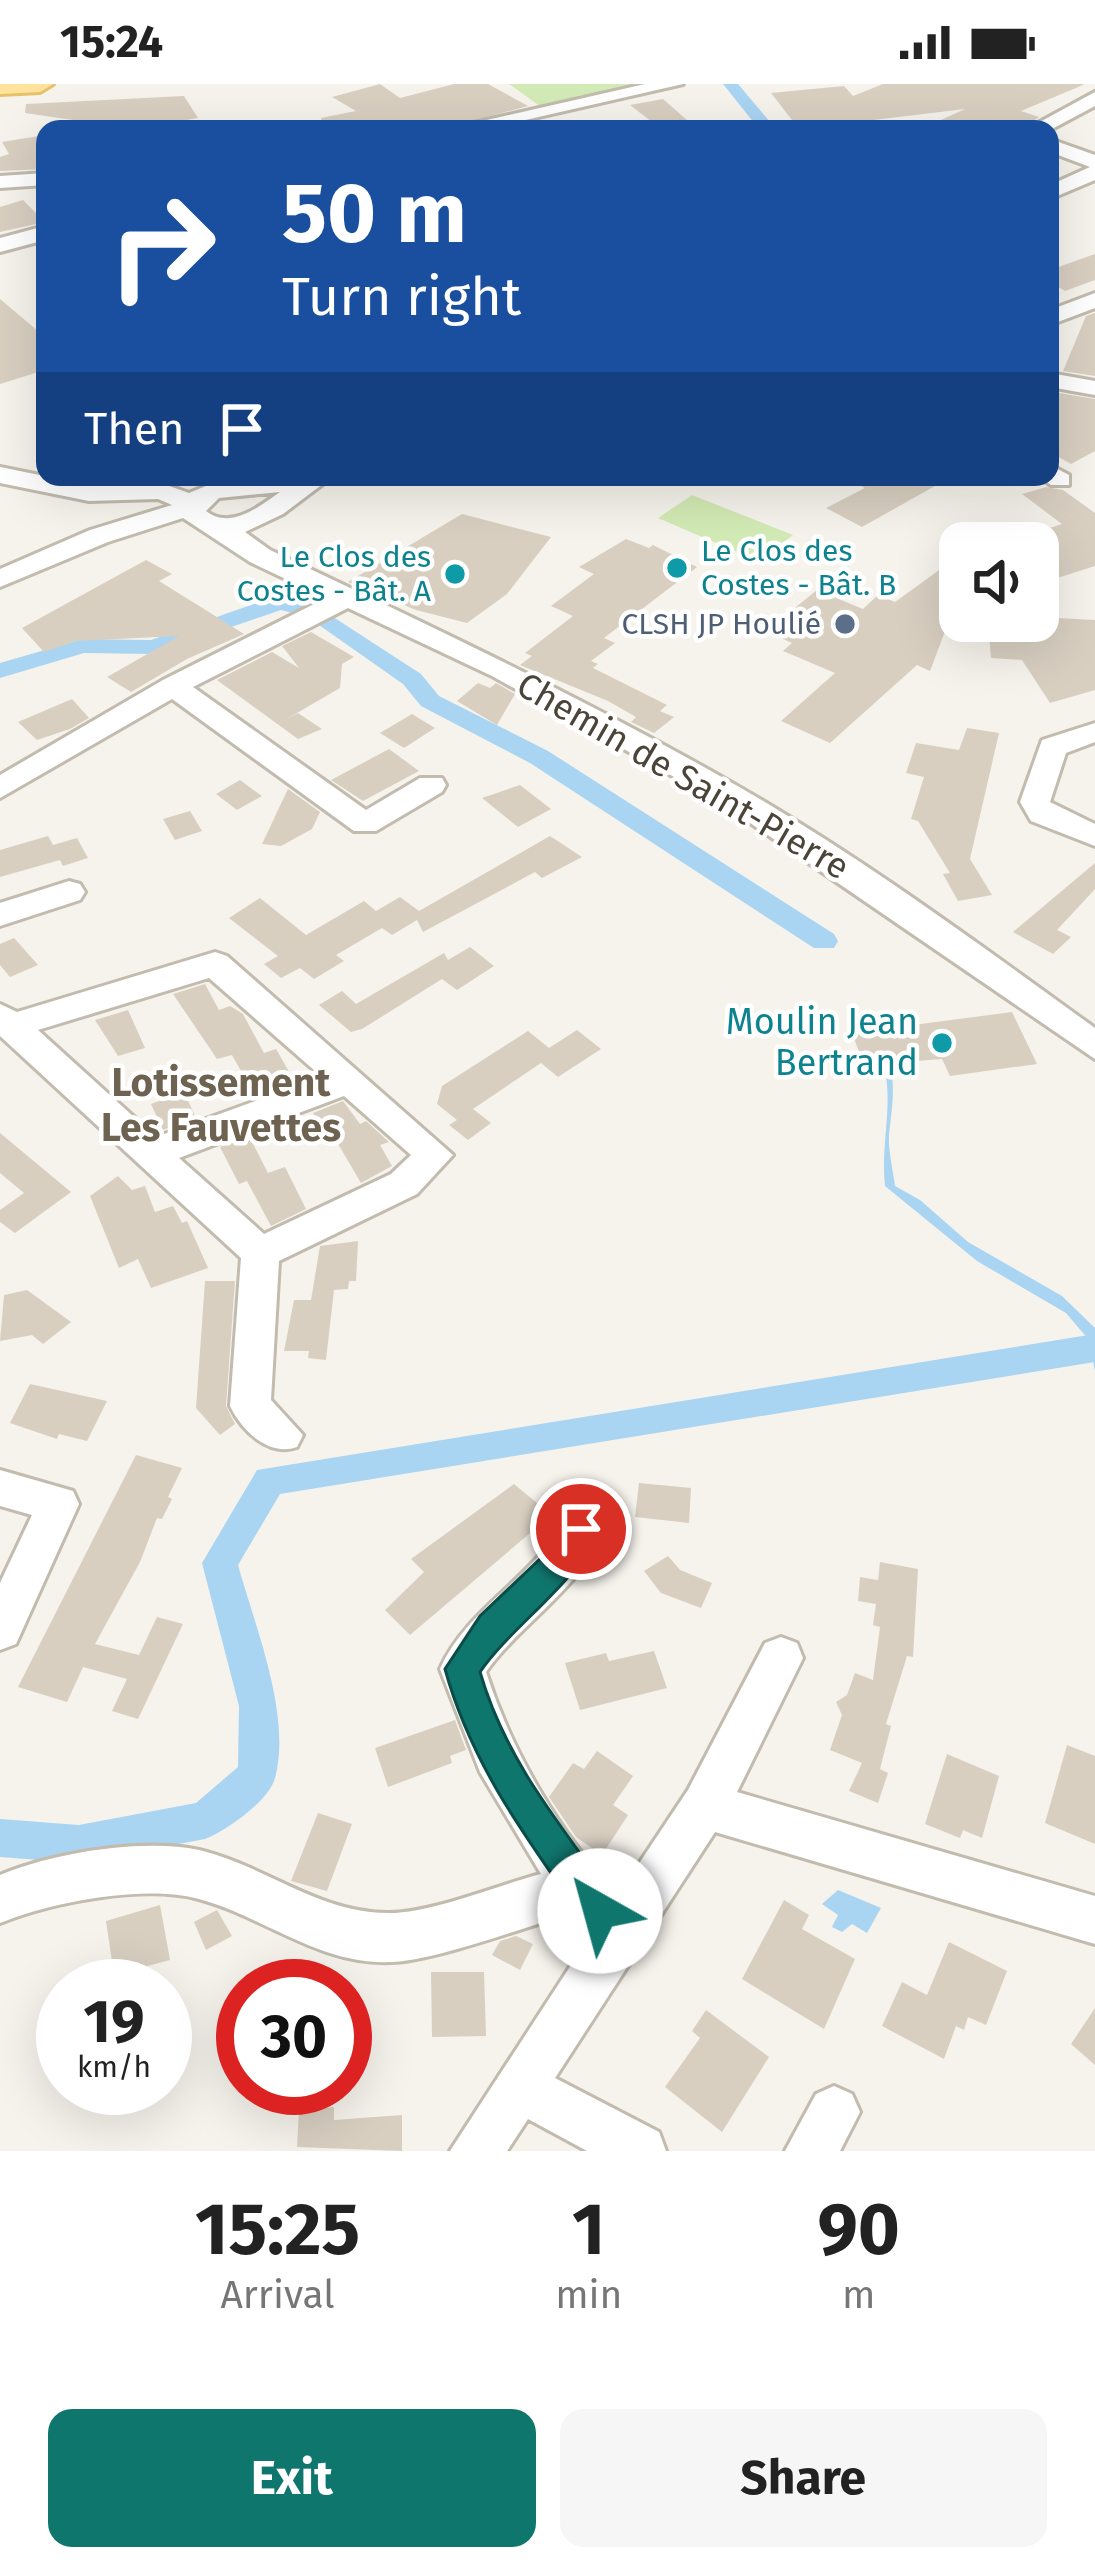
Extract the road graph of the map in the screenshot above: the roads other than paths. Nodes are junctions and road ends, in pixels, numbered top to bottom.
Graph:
1 (40, 84) edge
2 (673, 84) edge
3 (0, 86) edge
4 (1095, 98) edge
5 (576, 105) junction
6 (502, 120) edge
7 (596, 120) edge
8 (1054, 120) edge
9 (1059, 148) edge
10 (1095, 162) edge
11 (1095, 172) edge
12 (36, 180) edge
13 (0, 182) edge
14 (1059, 189) edge
15 (36, 235) edge
16 (0, 245) edge
17 (1095, 300) edge
18 (1059, 314) edge
19 (1059, 382) edge
20 (1095, 388) edge
21 (0, 475) edge
22 (36, 485) edge
23 (40, 486) edge
24 (147, 486) edge
25 (189, 486) edge
26 (258, 486) edge
27 (307, 486) edge
28 (233, 489) junction
29 (120, 490) junction
30 (201, 514) junction
31 (257, 525) junction
32 (28, 566) junction
33 (0, 579) edge
34 (0, 598) edge
35 (347, 598) junction
36 (173, 686) junction
37 (1095, 732) edge
38 (431, 785) dead end
39 (0, 788) edge
40 (1095, 836) edge
41 (69, 892) dead end
42 (0, 915) edge
43 (7, 1020) edge
44 (1095, 1046) edge
45 (349, 1081) junction
46 (147, 1155) junction
47 (260, 1253) junction
48 (282, 1435) dead end
49 (0, 1488) edge
50 (581, 1529) dead end
51 (0, 1630) edge
52 (781, 1658) dead end
53 (705, 1806) junction
54 (578, 1888) junction
55 (0, 1899) edge
56 (1095, 1920) edge
57 (621, 1934) junction
58 (520, 2087) junction
59 (476, 2151) edge
60 (640, 2151) edge

1 - 3 main road
2 - 5 street
4 - 8 street
5 - 6 street
5 - 7 street
9 - 10 street
11 - 14 street
12 - 13 street
15 - 16 street
17 - 18 street
19 - 20 street
21 - 22 street, Chemin de Saint-Pierre
23 - 29 street, Chemin de Saint-Pierre
24 - 29 street, Chemin de Saint-Pierre
25 - 28 street, Chemin de Saint-Pierre
26 - 28 street
27 - 31 street
28 - 30 street
28 - 31 street
29 - 30 street, Chemin de Saint-Pierre
30 - 31 street, Chemin de Saint-Pierre
30 - 32 street
31 - 35 street, Chemin de Saint-Pierre
32 - 33 street
32 - 34 street
35 - 36 street
35 - 44 street, Chemin de Saint-Pierre
36 - 38 street
36 - 39 street
37 - 40 street
41 - 42 street
43 - 45 street
43 - 46 street
45 - 46 street
45 - 47 street
46 - 47 street
47 - 48 street
49 - 51 street
50 - 54 street
52 - 53 street
53 - 56 street
53 - 57 street
54 - 55 street
54 - 57 street
57 - 58 street
58 - 59 street
58 - 60 street

